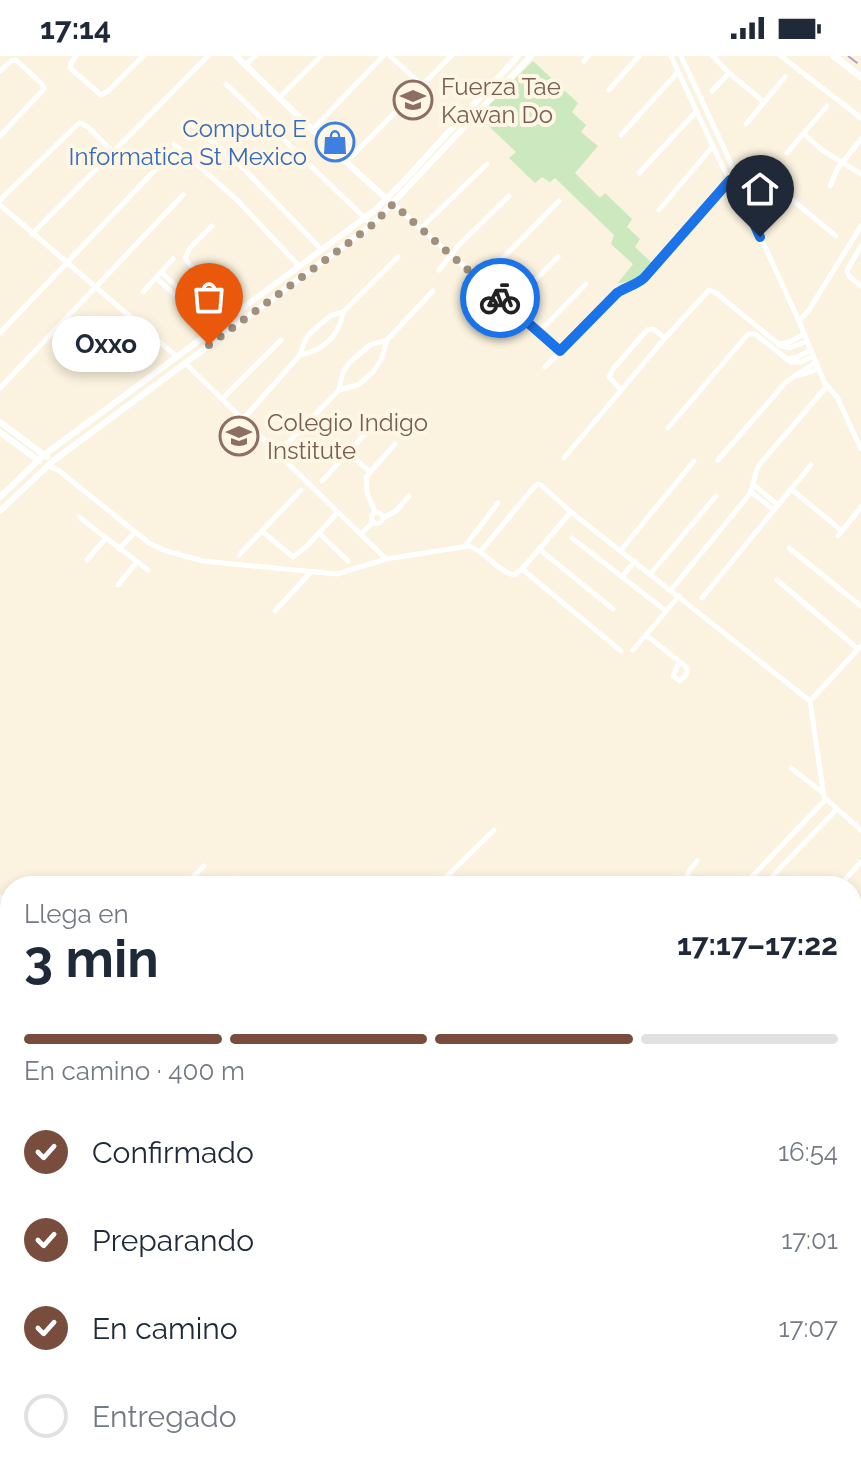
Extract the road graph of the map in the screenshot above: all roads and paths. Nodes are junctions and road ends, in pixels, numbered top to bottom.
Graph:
1 (76, 56) edge
2 (143, 56) edge
3 (208, 56) edge
4 (236, 56) edge
5 (255, 56) edge
6 (321, 56) edge
7 (383, 56) edge
8 (390, 56) edge
9 (451, 56) edge
10 (518, 56) edge
11 (531, 56) edge
12 (639, 56) edge
13 (671, 56) edge
14 (681, 56) edge
15 (781, 56) edge
16 (834, 56) edge
17 (716, 57) edge
18 (245, 65) junction
19 (0, 71) edge
20 (678, 72) junction
21 (729, 73) junction
22 (501, 75) junction
23 (785, 77) dead end
24 (861, 77) edge
25 (507, 81) junction
26 (226, 84) dead end
27 (422, 85) junction
28 (609, 90) dead end
29 (712, 91) dead end
30 (279, 98) junction
31 (764, 102) junction
32 (827, 106) dead end
33 (697, 111) junction
34 (861, 118) edge
35 (712, 122) junction
36 (191, 123) dead end
37 (746, 124) dead end
38 (704, 125) junction
39 (312, 130) junction
40 (804, 134) junction
41 (621, 135) dead end
42 (0, 136) edge
43 (861, 139) edge
44 (174, 144) dead end
45 (713, 146) junction
46 (113, 152) junction
47 (787, 153) dead end
48 (346, 162) junction
49 (842, 162) junction
50 (487, 164) dead end
51 (155, 170) dead end
52 (639, 173) dead end
53 (735, 174) junction
54 (861, 174) edge
55 (730, 180) junction
56 (830, 186) dead end
57 (738, 188) junction
58 (183, 195) dead end
59 (509, 196) dead end
60 (559, 201) dead end
61 (390, 202) junction
62 (0, 203) edge
63 (747, 209) junction
64 (659, 210) dead end
65 (365, 218) junction
66 (372, 225) junction
67 (212, 226) dead end
68 (861, 226) edge
69 (421, 228) junction
70 (32, 234) junction
71 (836, 236) dead end
72 (860, 249) edge
73 (323, 250) junction
74 (451, 254) junction
75 (398, 257) dead end
76 (558, 257) dead end
77 (173, 259) dead end
78 (66, 262) junction
79 (300, 267) junction
80 (439, 270) dead end
81 (158, 275) junction
82 (480, 279) junction
83 (586, 284) dead end
84 (861, 286) edge
85 (95, 287) junction
86 (433, 291) dead end
87 (143, 292) dead end
88 (467, 292) dead end
89 (510, 306) junction
90 (238, 311) junction
91 (343, 312) junction
92 (799, 321) junction
93 (216, 327) junction
94 (539, 332) junction
95 (0, 333) edge
96 (806, 337) junction
97 (665, 338) junction
98 (281, 340) dead end
99 (387, 340) junction
100 (560, 351) junction
101 (300, 355) junction
102 (176, 356) junction
103 (814, 359) junction
104 (184, 363) junction
105 (545, 367) dead end
106 (827, 386) junction
107 (0, 388) edge
108 (339, 390) junction
109 (621, 390) junction
110 (222, 399) junction
111 (243, 419) junction
112 (0, 422) edge
113 (287, 423) dead end
114 (374, 424) dead end
115 (668, 428) dead end
116 (0, 432) edge
117 (297, 433) junction
118 (395, 444) dead end
119 (861, 449) edge
120 (348, 452) junction
121 (278, 453) junction
122 (42, 458) junction
123 (564, 458) dead end
124 (718, 460) dead end
125 (694, 461) dead end
126 (50, 463) junction
127 (811, 465) dead end
128 (370, 472) junction
129 (322, 481) dead end
130 (754, 485) junction
131 (791, 489) junction
132 (301, 490) dead end
133 (751, 492) junction
134 (409, 496) dead end
135 (716, 496) dead end
136 (0, 497) edge
137 (498, 503) dead end
138 (861, 507) edge
139 (776, 508) junction
140 (0, 511) edge
141 (338, 512) junction
142 (375, 512) junction
143 (571, 512) junction
144 (79, 517) dead end
145 (382, 519) junction
146 (373, 522) junction
147 (262, 531) junction
148 (135, 532) junction
149 (319, 533) junction
150 (361, 534) junction
151 (106, 538) junction
152 (572, 538) dead end
153 (465, 546) junction
154 (789, 548) dead end
155 (119, 549) junction
156 (539, 549) junction
157 (621, 550) junction
158 (480, 552) junction
159 (239, 555) dead end
160 (386, 559) junction
161 (87, 560) dead end
162 (348, 561) dead end
163 (635, 561) junction
164 (137, 562) junction
165 (522, 569) junction
166 (148, 570) dead end
167 (310, 573) junction
168 (651, 573) junction
169 (622, 577) junction
170 (777, 580) dead end
171 (118, 585) dead end
172 (671, 590) junction
173 (679, 596) junction
174 (702, 598) dead end
175 (861, 606) edge
176 (613, 609) dead end
177 (275, 611) dead end
178 (666, 611) junction
179 (646, 635) junction
180 (860, 647) edge
181 (633, 650) dead end
182 (621, 651) dead end
183 (679, 662) dead end
184 (810, 701) junction
185 (791, 768) dead end
186 (822, 792) junction
187 (825, 800) junction
188 (836, 810) junction
189 (494, 830) dead end
190 (861, 830) edge
191 (697, 861) dead end
192 (204, 866) dead end
193 (194, 876) edge
194 (447, 876) edge
195 (687, 876) edge
196 (753, 876) edge
197 (773, 876) edge

1 - 2 street
3 - 46 street
4 - 18 street
5 - 18 street
6 - 30 street
7 - 39 street
8 - 27 street
9 - 27 street
10 - 22 street
11 - 25 street
12 - 28 street
13 - 20 street
14 - 35 street
15 - 34 street
16 - 24 main road
17 - 21 street
18 - 30 street
19 - 42 street
20 - 33 street
20 - 41 street
21 - 29 street
21 - 31 street
22 - 25 street
22 - 61 street
23 - 31 street
25 - 61 street
26 - 65 street
27 - 48 street
30 - 39 street
31 - 37 street
32 - 40 street
33 - 38 street
33 - 52 street
35 - 38 street
35 - 53 street
36 - 73 street
38 - 45 street
39 - 48 street
40 - 47 street
40 - 49 street
43 - 49 street
44 - 79 street
45 - 55 street
45 - 64 street
46 - 62 street
46 - 70 street
48 - 61 street
49 - 54 street
49 - 56 street
50 - 69 street
51 - 78 street
53 - 55 street
53 - 57 street
55 - 57 street
55 - 100 street
57 - 63 street
58 - 85 street
59 - 74 street
60 - 82 street
61 - 65 street
61 - 66 street
61 - 69 street
62 - 70 street
63 - 71 street
63 - 92 street
65 - 66 street
65 - 73 street
66 - 104 street
67 - 90 street
68 - 92 street
69 - 74 street
70 - 78 street
72 - 84 street
73 - 79 street
74 - 80 street
74 - 82 street
75 - 91 street
76 - 89 street
77 - 81 street
78 - 85 street
78 - 95 street
79 - 90 street
81 - 87 street
81 - 93 street
82 - 88 street
82 - 89 street
83 - 94 street
85 - 102 street
85 - 107 street
86 - 99 street
89 - 94 street
90 - 93 street
91 - 101 street
91 - 101 street
92 - 96 street
93 - 102 street
94 - 100 street
96 - 97 street
96 - 103 street
97 - 109 street
97 - 109 street
98 - 110 street
99 - 108 street
99 - 108 street
100 - 105 street
101 - 111 street
102 - 122 street
103 - 106 street
103 - 115 street
103 - 124 street
104 - 110 street
104 - 126 street
106 - 119 street
106 - 130 street
108 - 117 street
109 - 123 street
110 - 111 street
111 - 121 street
112 - 122 street
113 - 117 street
114 - 120 street
116 - 122 street
117 - 121 street
118 - 128 street
120 - 128 street
120 - 129 street
121 - 141 street
122 - 126 street
122 - 136 street
125 - 157 street
126 - 140 street
126 - 148 street
127 - 131 street
128 - 142 street
130 - 133 street
130 - 139 street
131 - 138 street
131 - 139 street
132 - 147 street
133 - 139 street
133 - 172 street
134 - 145 street
135 - 168 street
137 - 153 street
139 - 174 street
141 - 149 street
141 - 150 street
142 - 145 street
142 - 146 street
143 - 156 street
143 - 157 street
143 - 158 street
144 - 151 street
145 - 146 street
146 - 150 street
147 - 149 street
147 - 159 street
148 - 155 street
148 - 167 street
149 - 162 street
150 - 160 street
151 - 155 street
151 - 161 street
152 - 169 street
153 - 158 street
153 - 160 street
154 - 175 street
155 - 164 street
156 - 165 street
156 - 176 street
157 - 163 street
158 - 165 street
160 - 167 street
163 - 168 street
163 - 169 street
164 - 166 street
164 - 171 street
165 - 182 street
167 - 177 street
168 - 172 street
169 - 178 street
170 - 180 street
172 - 173 street
173 - 178 street
173 - 184 street
178 - 179 street
179 - 181 street
179 - 183 street
180 - 184 street
184 - 186 street
185 - 186 street
186 - 187 street
187 - 188 street
187 - 196 street
188 - 190 street
188 - 197 street
189 - 194 street
191 - 195 street
192 - 193 street

